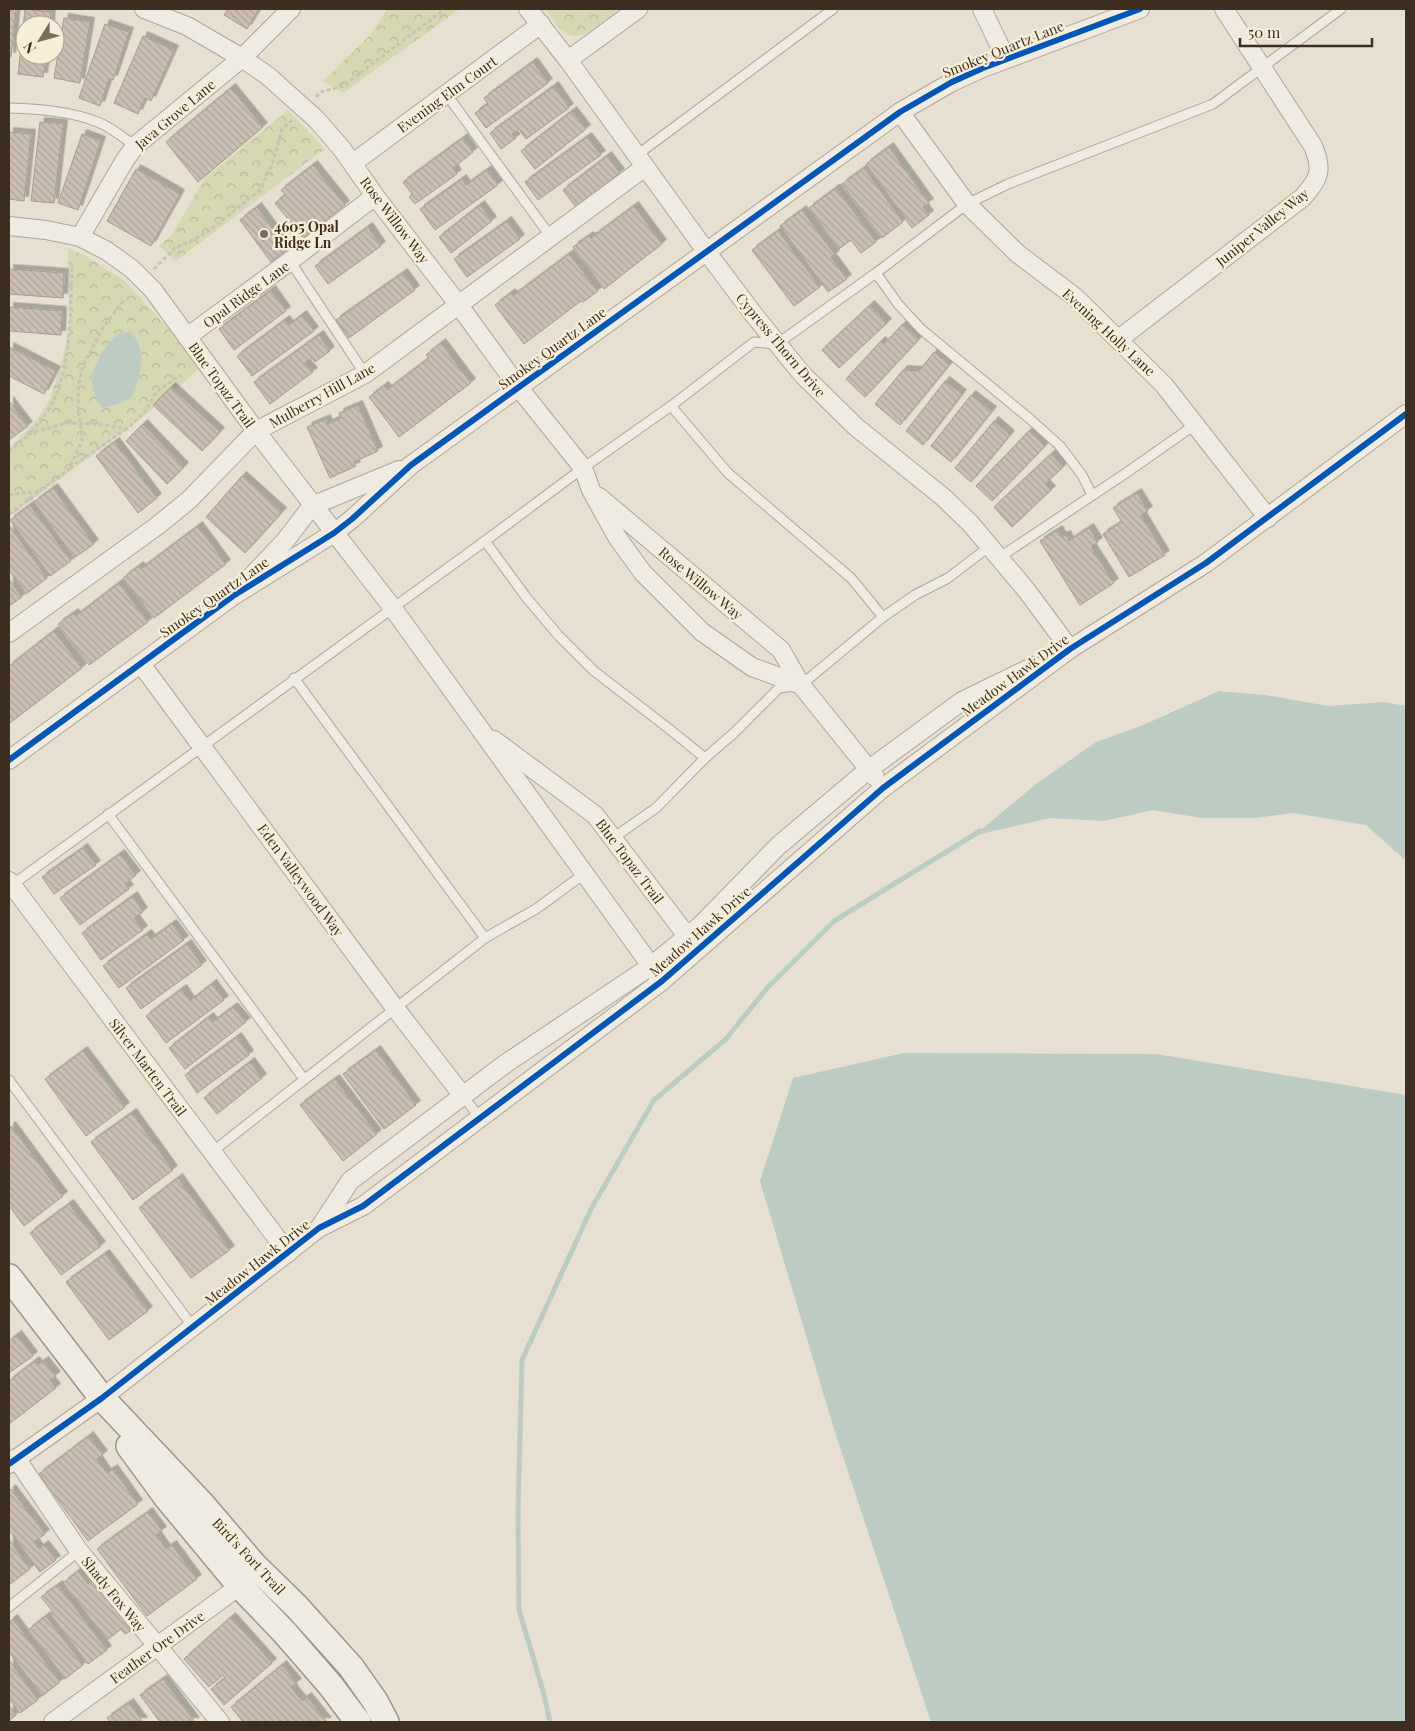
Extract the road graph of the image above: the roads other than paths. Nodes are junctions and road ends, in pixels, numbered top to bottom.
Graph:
1 (144, 9) edge
2 (291, 9) edge
3 (528, 9) edge
4 (638, 9) edge
5 (833, 9) edge
6 (982, 9) edge
7 (1140, 9) edge
8 (1224, 9) edge
9 (1341, 9) edge
10 (541, 24) junction
11 (242, 58) junction
12 (1006, 59) junction
13 (568, 60) junction
14 (1262, 68) junction
15 (447, 95) junction
16 (9, 108) edge
17 (900, 112) junction
18 (136, 146) junction
19 (641, 161) junction
20 (353, 163) junction
21 (375, 196) junction
22 (967, 204) junction
23 (9, 226) edge
24 (80, 237) junction
25 (551, 237) junction
26 (706, 251) junction
27 (290, 261) junction
28 (876, 273) junction
29 (458, 304) junction
30 (187, 337) junction
31 (1118, 339) junction
32 (777, 344) junction
33 (365, 374) junction
34 (519, 388) junction
35 (671, 406) junction
36 (1406, 414) edge
37 (1196, 424) junction
38 (256, 431) junction
39 (411, 465) junction
40 (583, 468) junction
41 (591, 490) junction
42 (1092, 495) junction
43 (314, 505) junction
44 (1268, 518) junction
45 (334, 533) junction
46 (485, 541) junction
47 (995, 551) junction
48 (233, 596) junction
49 (392, 607) junction
50 (883, 617) junction
51 (9, 633) edge
52 (1070, 649) junction
53 (141, 664) junction
54 (294, 678) junction
55 (801, 685) junction
56 (480, 730) junction
57 (202, 746) junction
58 (705, 758) junction
59 (9, 760) edge
60 (868, 770) junction
61 (883, 788) junction
62 (108, 814) junction
63 (613, 838) junction
64 (584, 874) junction
65 (10, 883) edge
66 (485, 938) junction
67 (693, 943) junction
68 (651, 966) junction
69 (662, 981) junction
70 (396, 1008) junction
71 (304, 1079) junction
72 (9, 1080) edge
73 (463, 1096) junction
74 (480, 1118) junction
75 (212, 1152) junction
76 (319, 1228) junction
77 (288, 1253) junction
78 (9, 1277) edge
79 (193, 1327) junction
80 (102, 1398) junction
81 (12, 1461) edge
82 (79, 1551) junction
83 (260, 1571) junction
84 (240, 1586) junction
85 (9, 1607) edge
86 (157, 1646) junction
87 (53, 1722) edge
88 (220, 1722) edge
89 (358, 1722) edge
90 (386, 1722) edge

1 - 11 street, Rose Willow Way
2 - 11 street, Java Grove Lane
3 - 10 street, Cypress Thorn Drive
4 - 13 street
5 - 19 lane
6 - 12 street
7 - 12 street, Smokey Quartz Lane
8 - 14 street, Juniper Valley Way
9 - 14 lane
10 - 13 street, Cypress Thorn Drive
10 - 15 street, Evening Elm Court
11 - 18 street, Java Grove Lane
11 - 20 street, Rose Willow Way
12 - 17 street, Smokey Quartz Lane
13 - 19 street, Cypress Thorn Drive
14 - 22 lane
14 - 31 street, Juniper Valley Way
15 - 20 street, Evening Elm Court
15 - 25 lane
16 - 18 lane
17 - 22 street, Evening Holly Lane
17 - 26 street, Smokey Quartz Lane
18 - 24 street, Java Grove Lane
19 - 25 street, Mulberry Hill Lane
19 - 26 street, Cypress Thorn Drive
20 - 21 street, Rose Willow Way
21 - 27 street, Opal Ridge Lane
21 - 29 street, Rose Willow Way
22 - 28 lane
22 - 31 street, Evening Holly Lane
23 - 24 street, Blue Topaz Trail
24 - 30 street, Blue Topaz Trail
25 - 29 street, Mulberry Hill Lane
26 - 32 street, Cypress Thorn Drive
26 - 34 street, Smokey Quartz Lane
27 - 30 street, Opal Ridge Lane
27 - 33 lane
28 - 32 lane
28 - 42 lane
29 - 33 street, Mulberry Hill Lane
29 - 34 street, Rose Willow Way
30 - 38 street, Blue Topaz Trail
31 - 37 street, Evening Holly Lane
32 - 35 lane
32 - 47 street, Cypress Thorn Drive
33 - 38 street, Mulberry Hill Lane
34 - 39 street, Smokey Quartz Lane
34 - 40 street, Rose Willow Way
35 - 40 lane
35 - 50 lane
36 - 44 street, Meadow Hawk Drive
37 - 42 lane
37 - 44 street, Evening Holly Lane
38 - 43 street, Blue Topaz Trail
38 - 51 street, Mulberry Hill Lane
39 - 43 street, Smokey Quartz Lane
39 - 45 street, Smokey Quartz Lane
40 - 41 street, Rose Willow Way
40 - 46 lane
41 - 55 street, Rose Willow Way
41 - 55 street, Rose Willow Way
42 - 47 lane
43 - 45 street, Blue Topaz Trail
43 - 48 street, Smokey Quartz Lane
44 - 52 street, Meadow Hawk Drive
45 - 48 street, Smokey Quartz Lane
45 - 49 street, Blue Topaz Trail
46 - 49 lane
46 - 58 lane
47 - 50 lane
47 - 52 street, Cypress Thorn Drive
48 - 53 street, Smokey Quartz Lane
49 - 54 lane
49 - 56 street, Blue Topaz Trail
50 - 55 lane
52 - 60 street, Meadow Hawk Drive
52 - 61 street, Meadow Hawk Drive
53 - 57 street, Eden Valleywood Way
53 - 59 street, Smokey Quartz Lane
54 - 57 lane
54 - 66 lane
55 - 58 lane
55 - 60 street, Rose Willow Way
56 - 63 street, Blue Topaz Trail
56 - 64 street, Blue Topaz Trail
57 - 62 lane
57 - 70 street, Eden Valleywood Way
58 - 63 lane
60 - 61 street, Rose Willow Way
60 - 67 street, Meadow Hawk Drive
61 - 67 street, Meadow Hawk Drive
62 - 65 lane
62 - 71 lane
63 - 67 street, Blue Topaz Trail
64 - 66 lane
64 - 68 street, Blue Topaz Trail
65 - 75 street, Silver Marten Trail
66 - 70 lane
67 - 68 street, Meadow Hawk Drive
67 - 69 street, Meadow Hawk Drive
68 - 69 street, Blue Topaz Trail
68 - 73 street, Meadow Hawk Drive
69 - 74 street, Meadow Hawk Drive
70 - 71 lane
70 - 73 street, Eden Valleywood Way
71 - 75 lane
72 - 79 lane
73 - 74 lane
73 - 76 street, Meadow Hawk Drive
74 - 76 street, Meadow Hawk Drive
75 - 77 street, Silver Marten Trail
76 - 77 street, Meadow Hawk Drive
77 - 79 street, Meadow Hawk Drive
78 - 80 street, Bird's Fort Trail
79 - 80 street, Meadow Hawk Drive
80 - 81 street, Meadow Hawk Drive
80 - 83 street, Bird's Fort Trail
80 - 84 street, Bird's Fort Trail
81 - 82 street, Shady Fox Way
82 - 85 lane
82 - 86 street, Shady Fox Way
83 - 84 street, Feather Ore Drive
83 - 90 street, Bird's Fort Trail
84 - 86 street, Feather Ore Drive
84 - 89 street, Bird's Fort Trail
86 - 87 street, Feather Ore Drive
86 - 88 street, Shady Fox Way

